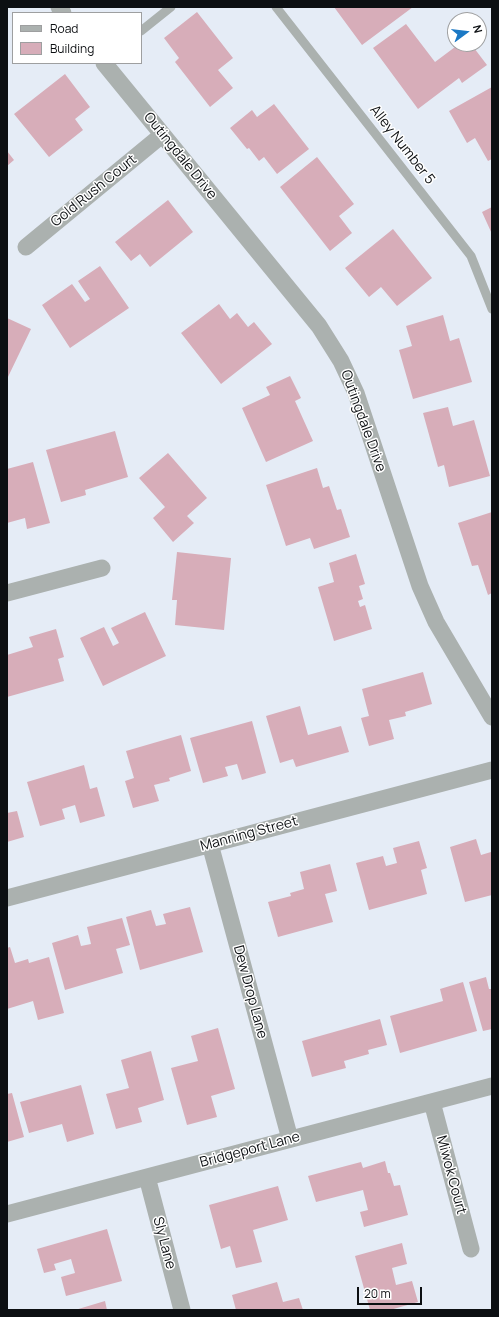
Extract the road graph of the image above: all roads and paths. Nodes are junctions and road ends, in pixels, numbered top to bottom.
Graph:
1 (171, 7) edge
2 (276, 7) edge
3 (142, 30) edge
4 (105, 64) edge
5 (162, 135) junction
6 (26, 247) dead end
7 (492, 309) edge
8 (102, 568) dead end
9 (7, 593) edge
10 (492, 717) edge
11 (492, 770) edge
12 (210, 844) junction
13 (7, 898) edge
14 (492, 1086) edge
15 (432, 1102) junction
16 (290, 1139) junction
17 (147, 1177) junction
18 (7, 1214) edge
19 (471, 1249) dead end
20 (182, 1310) edge

1 - 3 lane
2 - 7 lane, Alley Number 5
4 - 5 street, Outingdale Drive
5 - 6 street, Gold Rush Court
5 - 10 street, Outingdale Drive
8 - 9 street
11 - 12 street, Manning Street
12 - 13 street, Manning Street
12 - 16 street, Dew Drop Lane
14 - 15 street, Bridgeport Lane
15 - 16 street, Bridgeport Lane
15 - 19 street, Miwok Court
16 - 17 street, Bridgeport Lane
17 - 18 street, Bridgeport Lane
17 - 20 street, Sly Lane

